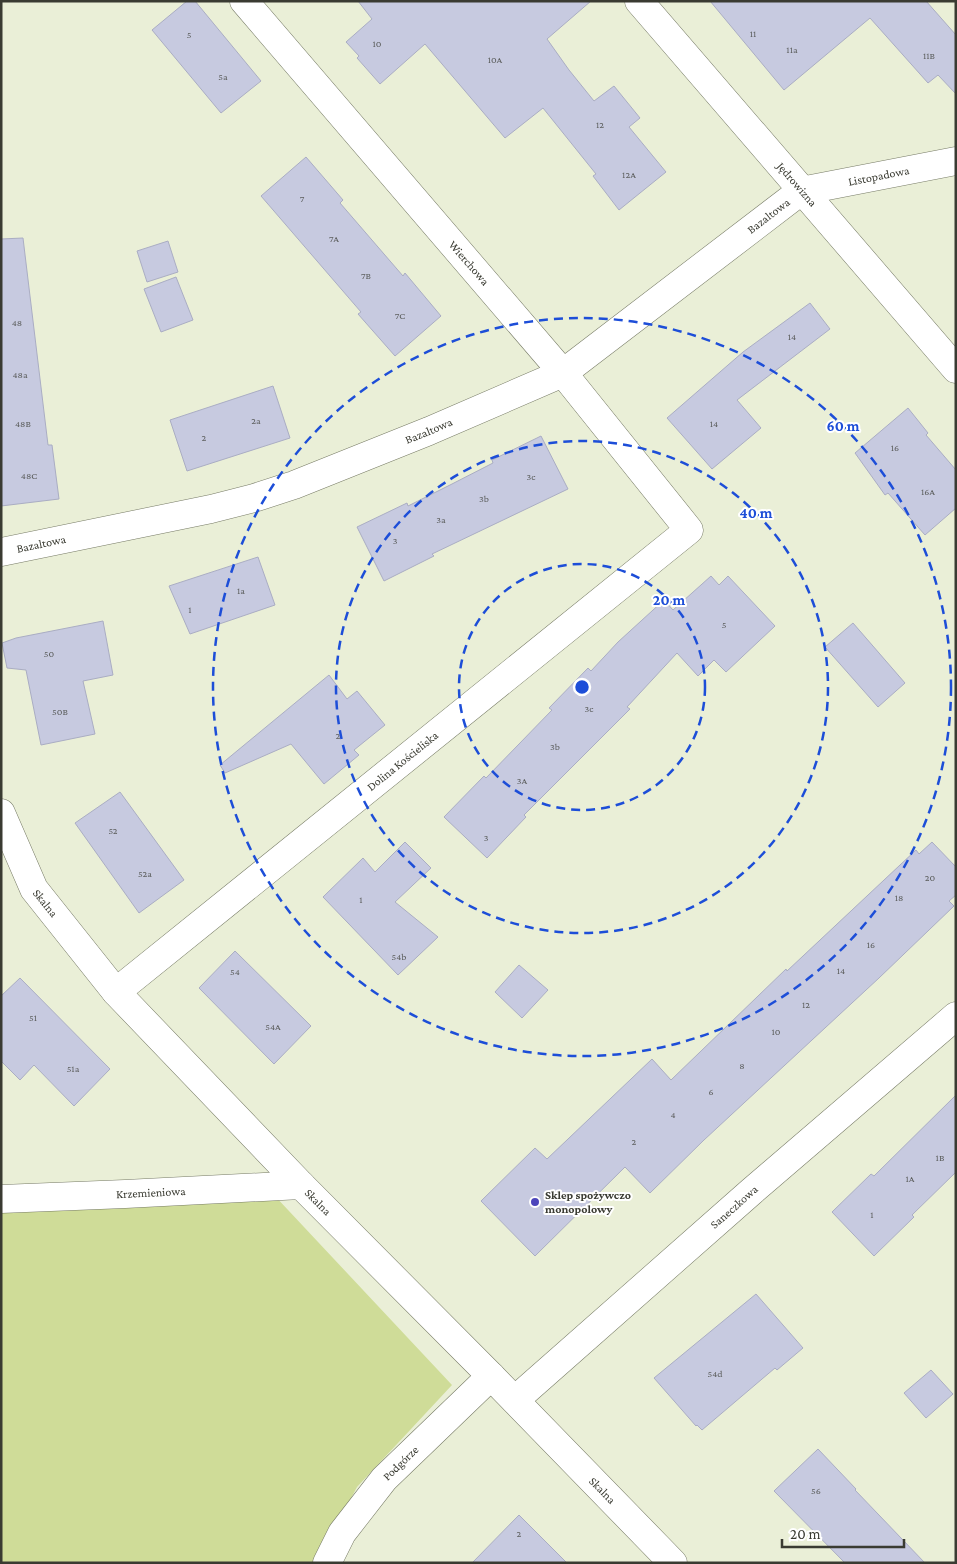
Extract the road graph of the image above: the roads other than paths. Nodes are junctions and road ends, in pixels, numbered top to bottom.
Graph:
1 (244, 1) edge
2 (639, 1) edge
3 (956, 161) edge
4 (801, 190) junction
5 (956, 369) edge
6 (563, 373) junction
7 (689, 530) joint
8 (1, 552) edge
9 (1, 813) edge
10 (116, 992) junction
11 (956, 1016) edge
12 (301, 1185) junction
13 (1, 1199) edge
14 (491, 1376) junction
15 (515, 1400) junction
16 (327, 1563) edge
17 (673, 1563) edge

1 - 6 street, Wierchowa
2 - 4 street, Jędrowizna
3 - 4 street, Listopadowa
4 - 5 street, Jędrowizna
4 - 6 street, Bazaltowa
6 - 7 street, Wierchowa
6 - 8 street, Bazaltowa
7 - 10 street, Dolina Kościeliska
9 - 10 street, Skalna
10 - 12 street, Skalna
11 - 15 street, Saneczkowa
12 - 13 street, Krzemieniowa
12 - 14 street, Skalna
14 - 15 street, Skalna
14 - 16 street, Podgórze
15 - 17 street, Skalna

